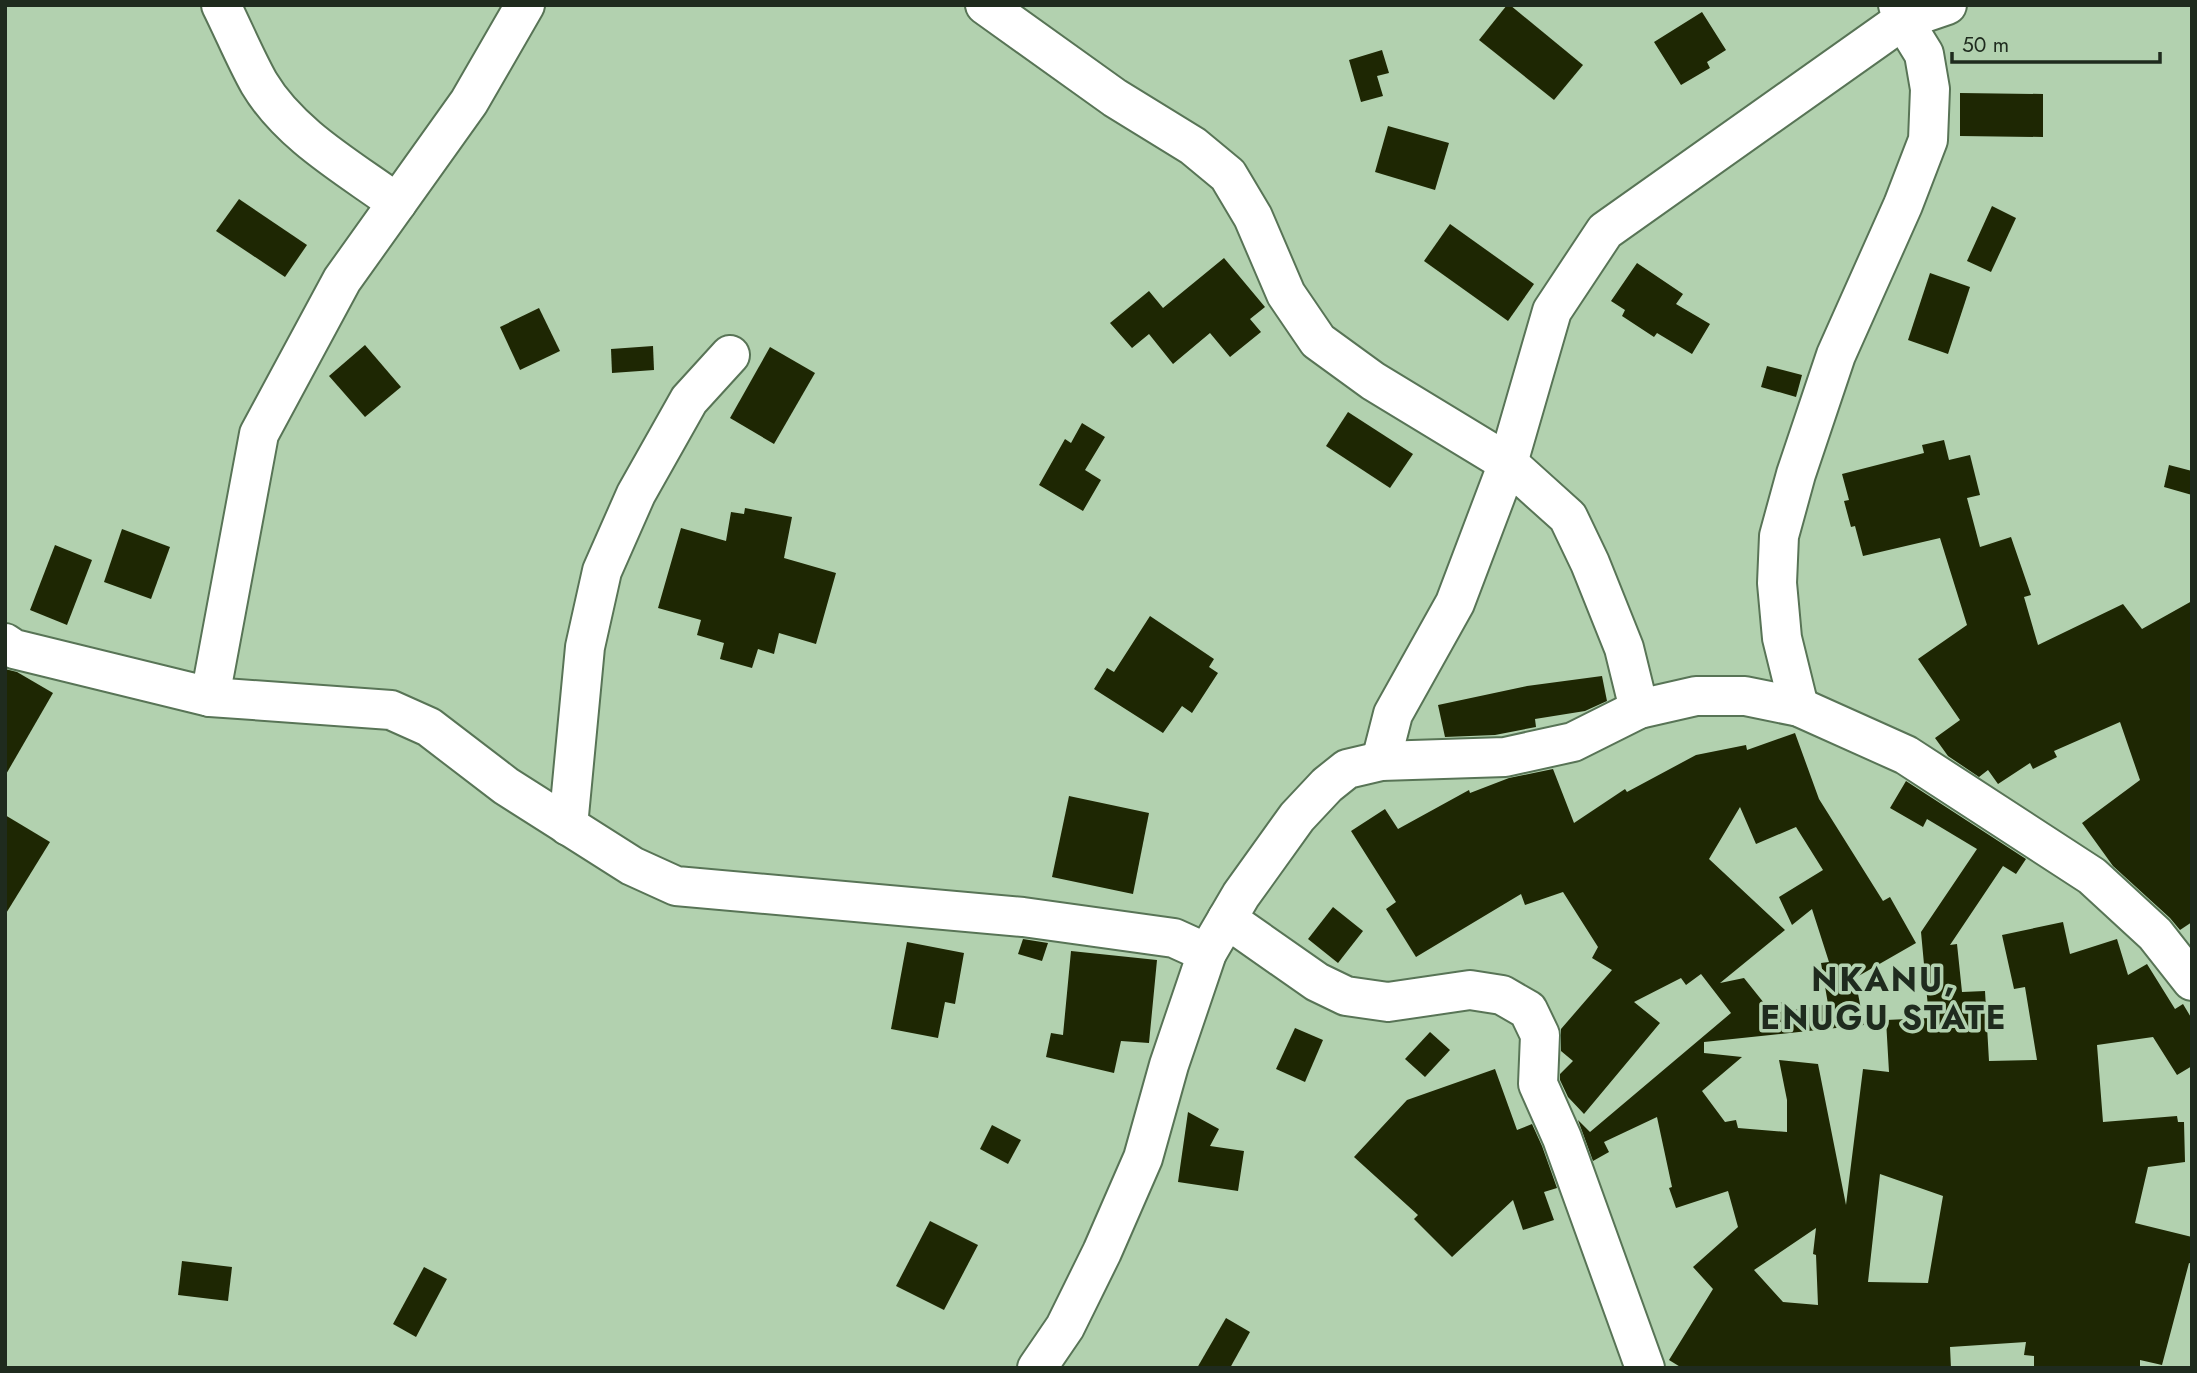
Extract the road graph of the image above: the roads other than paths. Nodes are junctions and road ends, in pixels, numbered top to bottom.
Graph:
1 (221, 5) edge
2 (524, 5) edge
3 (985, 5) edge
4 (1947, 5) edge
5 (1900, 13) edge
6 (397, 203) junction
7 (730, 355) dead end
8 (1508, 463) junction
9 (5, 643) edge
10 (209, 697) junction
11 (1800, 707) junction
12 (1639, 709) junction
13 (1381, 761) junction
14 (568, 826) junction
15 (1227, 919) junction
16 (1207, 953) junction
17 (2192, 981) edge
18 (1037, 1368) edge
19 (1645, 1368) edge

1 - 6 street
2 - 6 street
3 - 8 street
4 - 5 street
5 - 8 street
5 - 11 street
6 - 10 street
7 - 14 street
8 - 12 street
8 - 13 street
9 - 10 street
10 - 14 street
11 - 12 street
11 - 17 street
12 - 13 street
13 - 15 street
14 - 16 street
15 - 16 street
15 - 19 street
16 - 18 street

